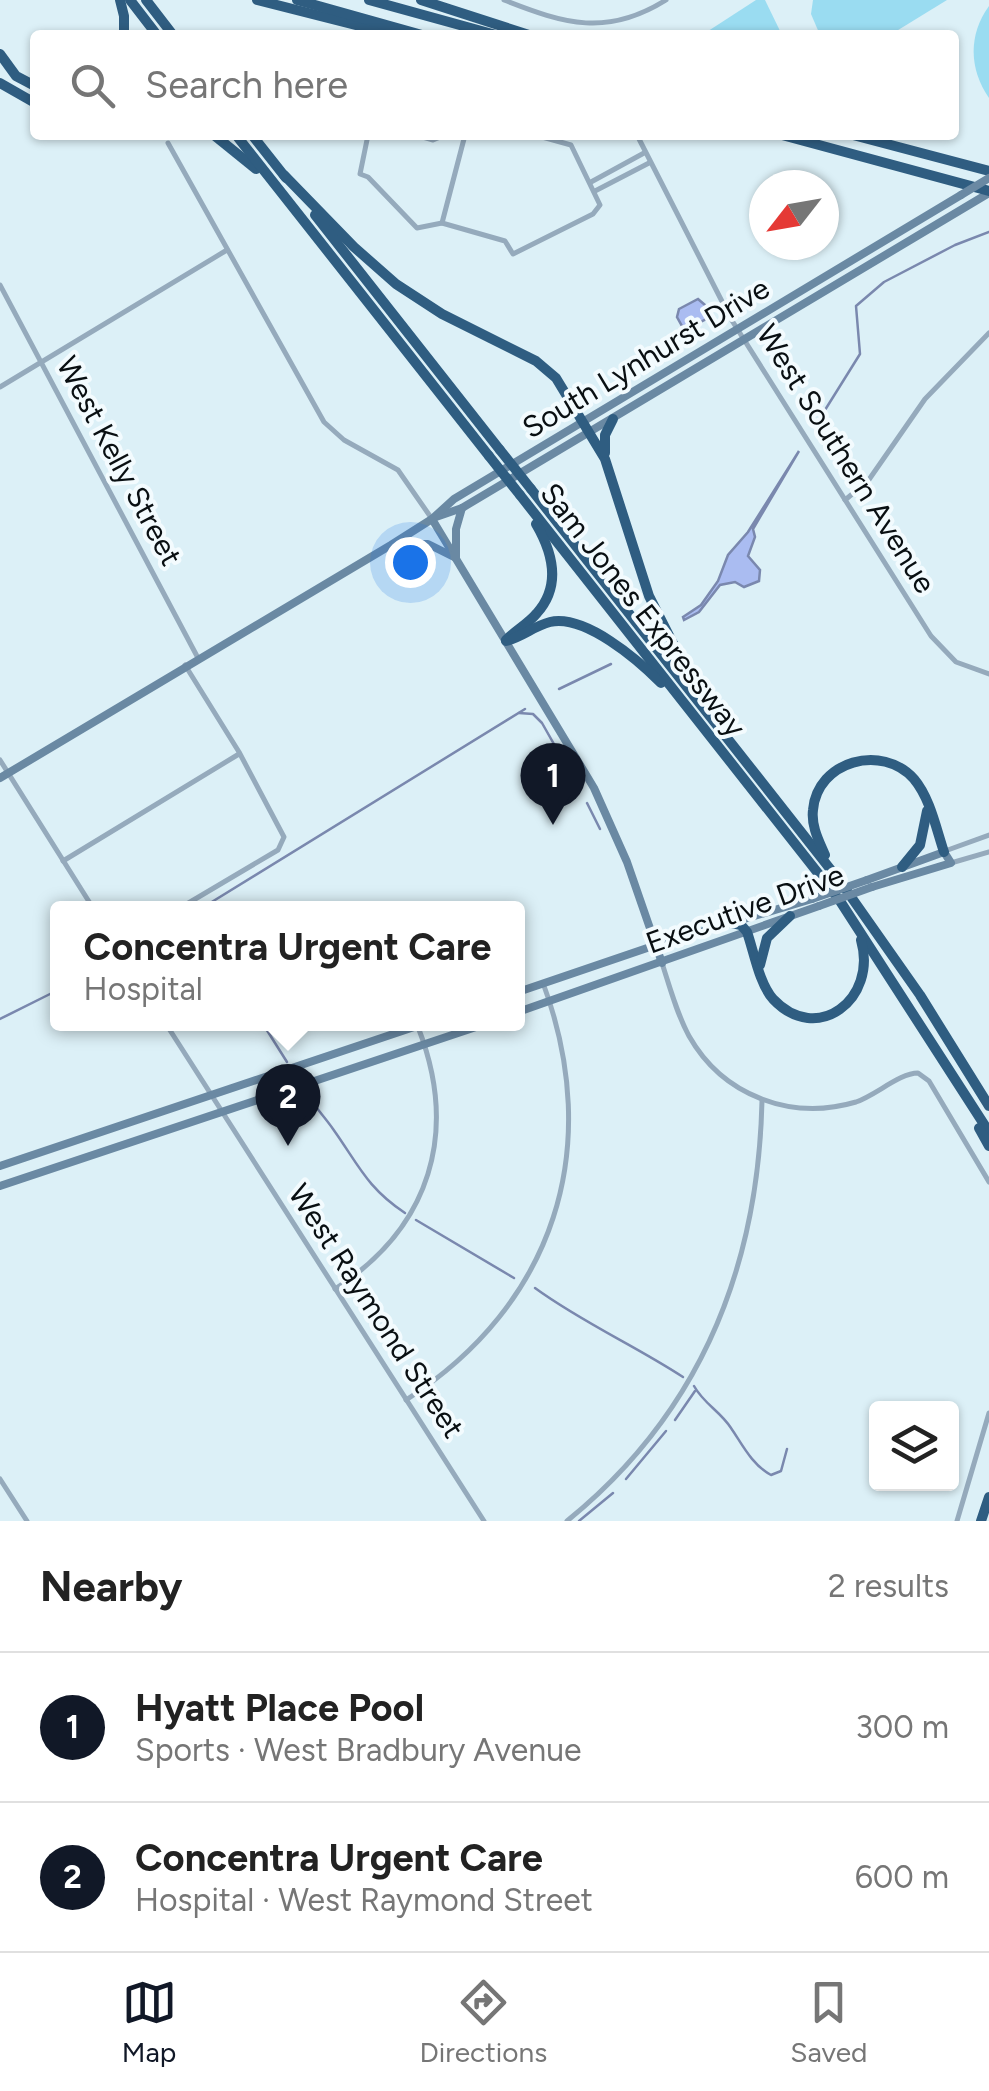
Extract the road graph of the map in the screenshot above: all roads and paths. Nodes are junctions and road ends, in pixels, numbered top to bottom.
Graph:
1 (120, 0) edge
2 (130, 0) edge
3 (146, 0) edge
4 (257, 0) edge
5 (297, 0) edge
6 (370, 0) edge
7 (420, 0) edge
8 (504, 0) edge
9 (666, 0) edge
10 (124, 30) edge
11 (154, 30) edge
12 (169, 30) edge
13 (375, 30) edge
14 (404, 30) edge
15 (478, 30) edge
16 (514, 30) edge
17 (0, 54) edge
18 (30, 83) edge
19 (0, 84) edge
20 (30, 100) edge
21 (221, 140) edge
22 (240, 140) edge
23 (256, 140) edge
24 (367, 140) edge
25 (464, 140) edge
26 (551, 140) edge
27 (638, 140) edge
28 (800, 140) edge
29 (870, 140) edge
30 (168, 143) dead end
31 (644, 153) junction
32 (649, 163) junction
33 (284, 175) junction
34 (989, 175) edge
35 (591, 182) junction
36 (596, 191) junction
37 (989, 192) edge
38 (303, 220) junction
39 (442, 223) junction
40 (227, 250) junction
41 (0, 286) edge
42 (737, 330) junction
43 (989, 333) edge
44 (744, 340) junction
45 (41, 362) junction
46 (0, 387) edge
47 (613, 419) junction
48 (584, 428) junction
49 (494, 453) junction
50 (606, 460) junction
51 (520, 495) junction
52 (845, 500) junction
53 (462, 508) junction
54 (432, 519) junction
55 (391, 545) junction
56 (456, 558) junction
57 (506, 641) junction
58 (198, 658) junction
59 (186, 665) junction
60 (989, 674) edge
61 (692, 714) junction
62 (713, 720) junction
63 (239, 752) junction
64 (0, 760) edge
65 (3, 776) edge
66 (926, 800) junction
67 (989, 834) edge
68 (944, 852) junction
69 (989, 852) edge
70 (62, 862) junction
71 (951, 864) junction
72 (902, 867) junction
73 (832, 871) junction
74 (870, 884) junction
75 (87, 901) edge
76 (192, 901) edge
77 (816, 902) junction
78 (790, 916) junction
79 (732, 922) junction
80 (858, 929) junction
81 (747, 932) junction
82 (656, 945) junction
83 (662, 963) junction
84 (760, 971) junction
85 (543, 983) junction
86 (525, 989) edge
87 (550, 1002) junction
88 (525, 1010) edge
89 (170, 1031) edge
90 (399, 1031) edge
91 (421, 1031) edge
92 (464, 1031) edge
93 (933, 1043) junction
94 (424, 1044) junction
95 (211, 1094) junction
96 (762, 1101) junction
97 (989, 1106) edge
98 (222, 1112) junction
99 (989, 1132) edge
100 (989, 1146) edge
101 (0, 1166) edge
102 (989, 1182) edge
103 (0, 1186) edge
104 (336, 1289) junction
105 (406, 1400) junction
106 (989, 1413) edge
107 (0, 1478) edge
108 (988, 1500) edge
109 (27, 1521) edge
110 (484, 1521) edge
111 (567, 1521) edge
112 (957, 1521) edge
113 (981, 1521) edge

1 - 10 highway
2 - 11 highway
3 - 12 highway
4 - 13 highway
5 - 14 highway
6 - 15 highway
7 - 16 highway
8 - 9 street
17 - 18 highway
19 - 20 highway
21 - 38 highway
22 - 38 highway, Sam Jones Expressway
23 - 33 highway, Sam Jones Expressway
24 - 39 street
25 - 39 street
26 - 35 street
27 - 31 street, West Southern Avenue
28 - 37 highway
29 - 34 highway
30 - 40 street
31 - 32 street, West Southern Avenue
31 - 35 street
32 - 36 street
32 - 42 street, West Southern Avenue
33 - 48 highway
33 - 49 highway, Sam Jones Expressway
34 - 42 street, South Lynhurst Drive, bridge
35 - 36 street
36 - 39 street
37 - 44 street, South Lynhurst Drive
38 - 49 highway, Sam Jones Expressway
40 - 45 street
40 - 54 street
41 - 45 street, West Kelly Street
42 - 44 street, West Southern Avenue
42 - 48 street, South Lynhurst Drive
43 - 52 street
44 - 47 street, South Lynhurst Drive
44 - 52 street, West Southern Avenue
45 - 46 street
45 - 58 street, West Kelly Street
47 - 48 street, South Lynhurst Drive
47 - 50 highway
48 - 50 highway
48 - 53 street, South Lynhurst Drive
48 - 54 street, South Lynhurst Drive
49 - 51 highway, Sam Jones Expressway, bridge
49 - 62 highway, Sam Jones Expressway, bridge
50 - 62 highway
51 - 57 highway
51 - 61 highway, Sam Jones Expressway
52 - 60 street, West Southern Avenue
53 - 54 street, South Lynhurst Drive
53 - 56 street
54 - 55 street, South Lynhurst Drive
54 - 56 street
55 - 56 street
55 - 58 street, South Lynhurst Drive
56 - 57 street
57 - 61 highway
57 - 82 street
58 - 59 street, South Lynhurst Drive
59 - 63 street
59 - 65 street, South Lynhurst Drive
61 - 80 highway, Sam Jones Expressway
62 - 73 highway, Sam Jones Expressway
63 - 70 street
63 - 76 street
64 - 65 street
65 - 70 street
66 - 68 highway
66 - 72 highway
66 - 73 highway
67 - 68 street, Executive Drive
68 - 71 street
68 - 72 street, Executive Drive
69 - 71 street, Executive Drive
70 - 75 street
71 - 74 street, Executive Drive
72 - 74 street, Executive Drive
73 - 97 highway, Sam Jones Expressway
74 - 77 street, Executive Drive, bridge
77 - 78 street, Executive Drive
77 - 79 street, Executive Drive
78 - 81 street, Executive Drive
78 - 84 highway
79 - 81 highway
79 - 82 street, Executive Drive
80 - 84 highway
80 - 93 highway, Sam Jones Expressway
81 - 83 street, Executive Drive
81 - 84 highway
82 - 83 street
82 - 85 street, Executive Drive
83 - 87 street, Executive Drive
83 - 96 street
85 - 86 street, Executive Drive
85 - 87 street
87 - 88 street, Executive Drive
87 - 105 street
89 - 95 street, West Raymond Street
90 - 95 street
91 - 94 street
92 - 94 street
93 - 99 highway, Sam Jones Expressway
93 - 100 highway
94 - 98 street
94 - 104 street
95 - 98 street, West Raymond Street
95 - 101 street
96 - 102 street
96 - 111 street
98 - 103 street
98 - 104 street, West Raymond Street
104 - 105 street, West Raymond Street
105 - 110 street, West Raymond Street
106 - 112 street
107 - 109 street
108 - 113 highway

